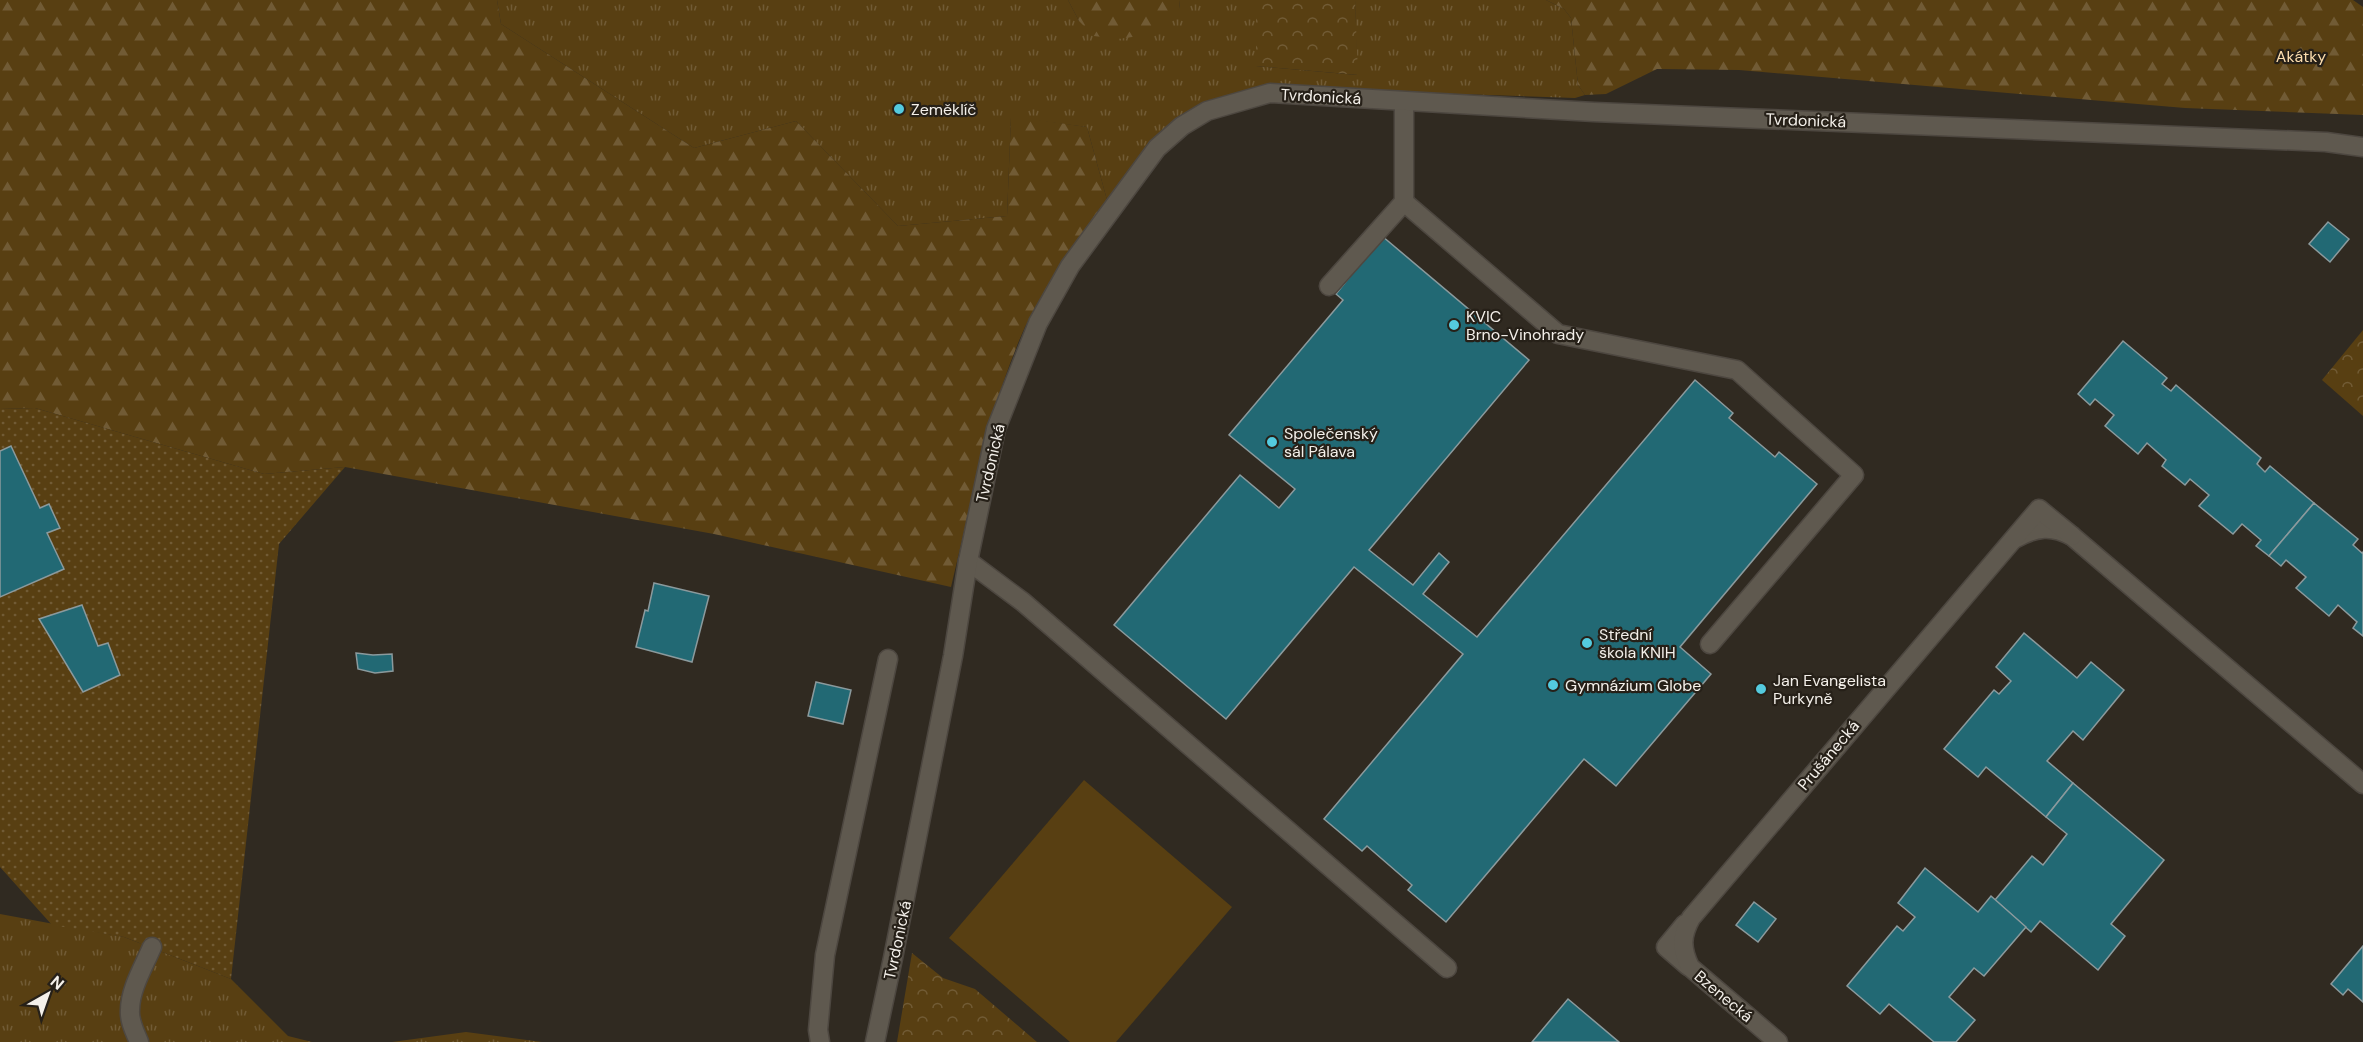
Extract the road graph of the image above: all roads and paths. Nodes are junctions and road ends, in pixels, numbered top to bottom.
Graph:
1 (1404, 102) junction
2 (2363, 147) edge
3 (1404, 202) junction
4 (1329, 286) dead end
5 (968, 561) junction
6 (1710, 644) dead end
7 (888, 659) dead end
8 (2363, 784) edge
9 (1690, 918) junction
10 (1682, 942) joint
11 (152, 947) dead end
12 (1690, 967) junction
13 (1447, 968) dead end
14 (139, 1042) edge
15 (820, 1042) edge
16 (875, 1042) edge
17 (1778, 1042) edge

1 - 2 street, Tvrdonická
1 - 3 street
1 - 5 street, Tvrdonická
3 - 4 street
3 - 6 street
5 - 13 street
5 - 16 street, Tvrdonická
7 - 15 street
8 - 9 street, Prušánecká
9 - 10 street, Prušánecká
9 - 12 street, Prušánecká
10 - 12 street, Bzenecká
11 - 14 street
12 - 17 street, Bzenecká

